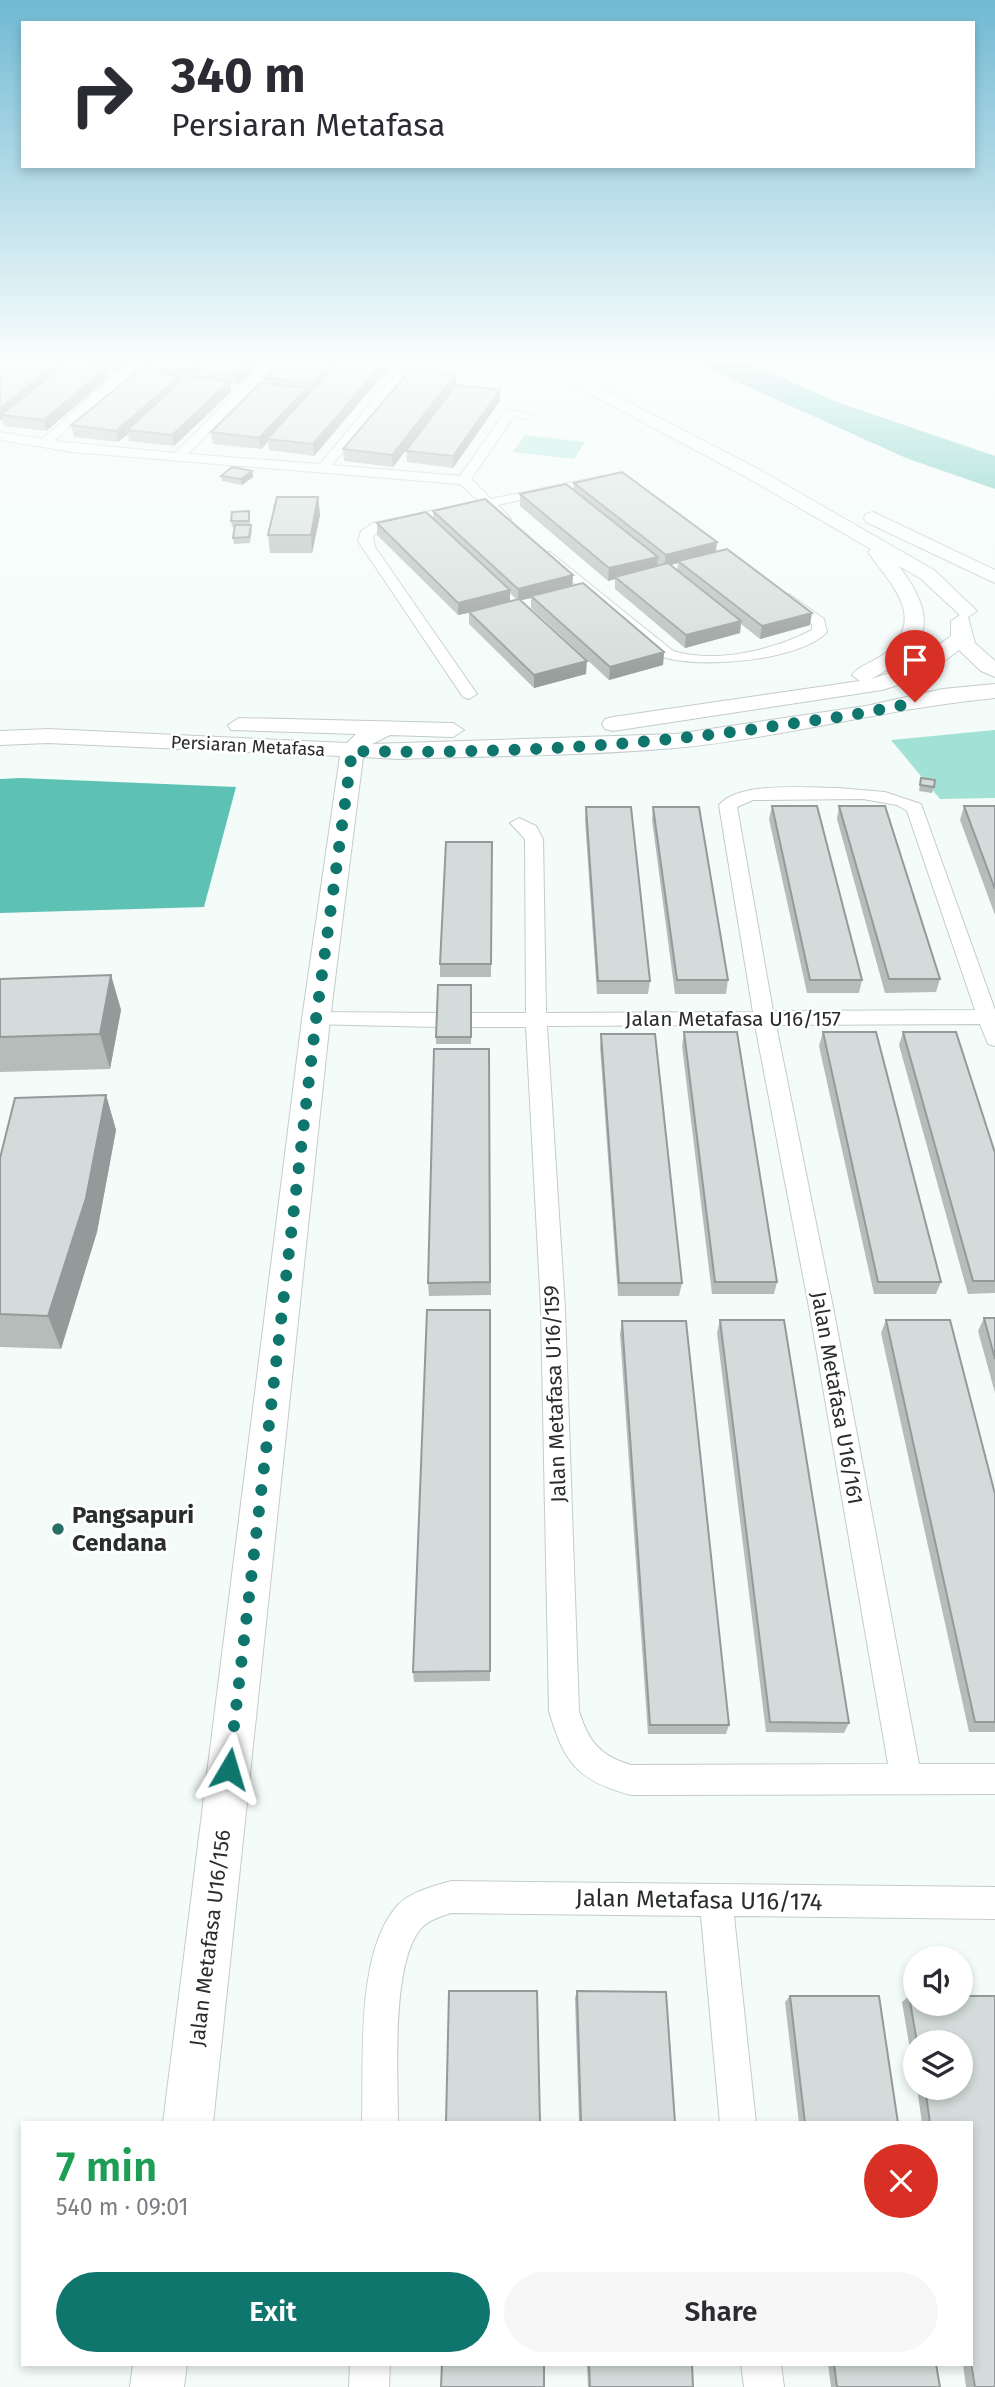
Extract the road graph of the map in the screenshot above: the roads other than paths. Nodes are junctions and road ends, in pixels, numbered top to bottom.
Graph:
1 (371, 471) edge
2 (470, 471) edge
3 (749, 471) edge
4 (464, 480) junction
5 (622, 481) edge
6 (488, 505) junction
7 (854, 507) dead end
8 (518, 530) edge
9 (868, 540) junction
10 (538, 547) edge
11 (995, 577) edge
12 (772, 586) edge
13 (983, 601) edge
14 (961, 639) junction
15 (995, 671) edge
16 (995, 691) edge
17 (828, 693) junction
18 (469, 694) dead end
19 (995, 711) edge
20 (866, 713) junction
21 (0, 723) edge
22 (386, 729) junction
23 (0, 738) edge
24 (341, 739) junction
25 (519, 823) dead end
26 (991, 1017) edge
27 (764, 1018) junction
28 (316, 1019) junction
29 (437, 1020) edge
30 (471, 1020) edge
31 (537, 1020) junction
32 (995, 1040) edge
33 (906, 1779) junction
34 (995, 1779) edge
35 (716, 1901) junction
36 (995, 1903) edge
37 (408, 1918) joint
38 (188, 2121) edge
39 (380, 2121) edge
40 (738, 2121) edge
41 (160, 2366) edge
42 (370, 2366) edge
43 (761, 2366) edge
44 (157, 2387) edge
45 (369, 2387) edge
46 (764, 2387) edge

1 - 4 street
2 - 4 street
3 - 9 main road
4 - 6 street
5 - 6 street
6 - 8 street
6 - 18 street
7 - 11 main road
9 - 13 main road
9 - 17 main road
10 - 12 street
13 - 14 main road
14 - 15 main road
14 - 17 main road, Persiaran Metafasa
16 - 20 main road, Persiaran Metafasa
17 - 22 main road, Persiaran Metafasa
19 - 20 main road
20 - 24 main road, Persiaran Metafasa
21 - 24 main road, Persiaran Metafasa
22 - 24 main road, Persiaran Metafasa
22 - 24 main road
23 - 24 main road, Persiaran Metafasa
24 - 28 main road, Jalan Metafasa U16/156
25 - 31 street, Jalan Metafasa U16/159
26 - 27 street, Jalan Metafasa U16/157
26 - 27 street, Jalan Metafasa U16/161
26 - 32 street
27 - 31 street, Jalan Metafasa U16/157
27 - 33 street, Jalan Metafasa U16/161
28 - 29 street
28 - 38 main road, Jalan Metafasa U16/156
30 - 31 street, Jalan Metafasa U16/157
31 - 33 street, Jalan Metafasa U16/159
33 - 34 street
35 - 36 street, Jalan Metafasa U16/174
35 - 37 street, Jalan Metafasa U16/174
35 - 40 street
37 - 39 street
41 - 44 main road
42 - 45 street
43 - 46 street

